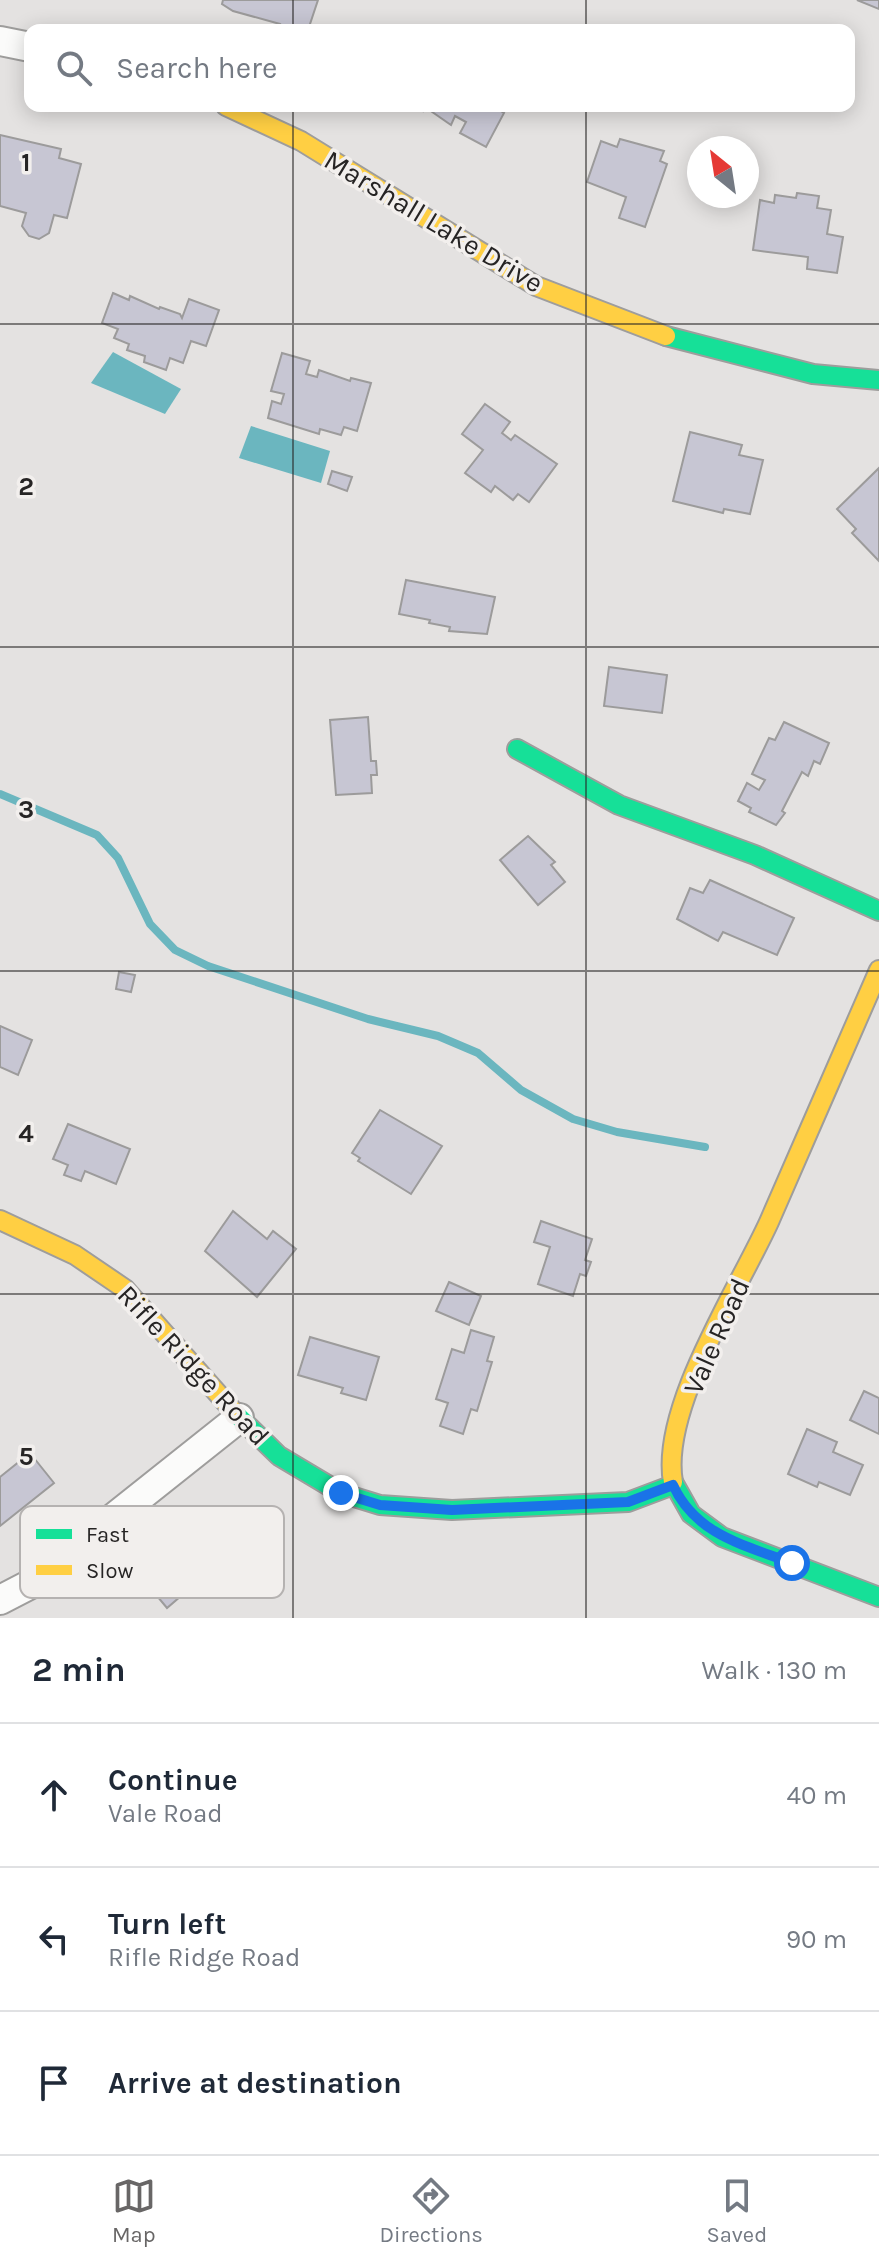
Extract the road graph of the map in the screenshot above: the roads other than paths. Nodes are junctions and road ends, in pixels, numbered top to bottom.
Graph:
1 (0, 41) edge
2 (24, 46) edge
3 (239, 112) edge
4 (879, 380) edge
5 (517, 749) dead end
6 (879, 911) edge
7 (879, 970) edge
8 (0, 1220) edge
9 (239, 1418) junction
10 (673, 1485) junction
11 (128, 1506) edge
12 (20, 1590) edge
13 (879, 1597) edge
14 (0, 1600) edge

1 - 2 street
3 - 4 street, Marshall Lake Drive
5 - 6 street
7 - 10 street, Vale Road
8 - 9 street, Rifle Ridge Road
9 - 10 street, Rifle Ridge Road
9 - 11 street
10 - 13 street
12 - 14 street

